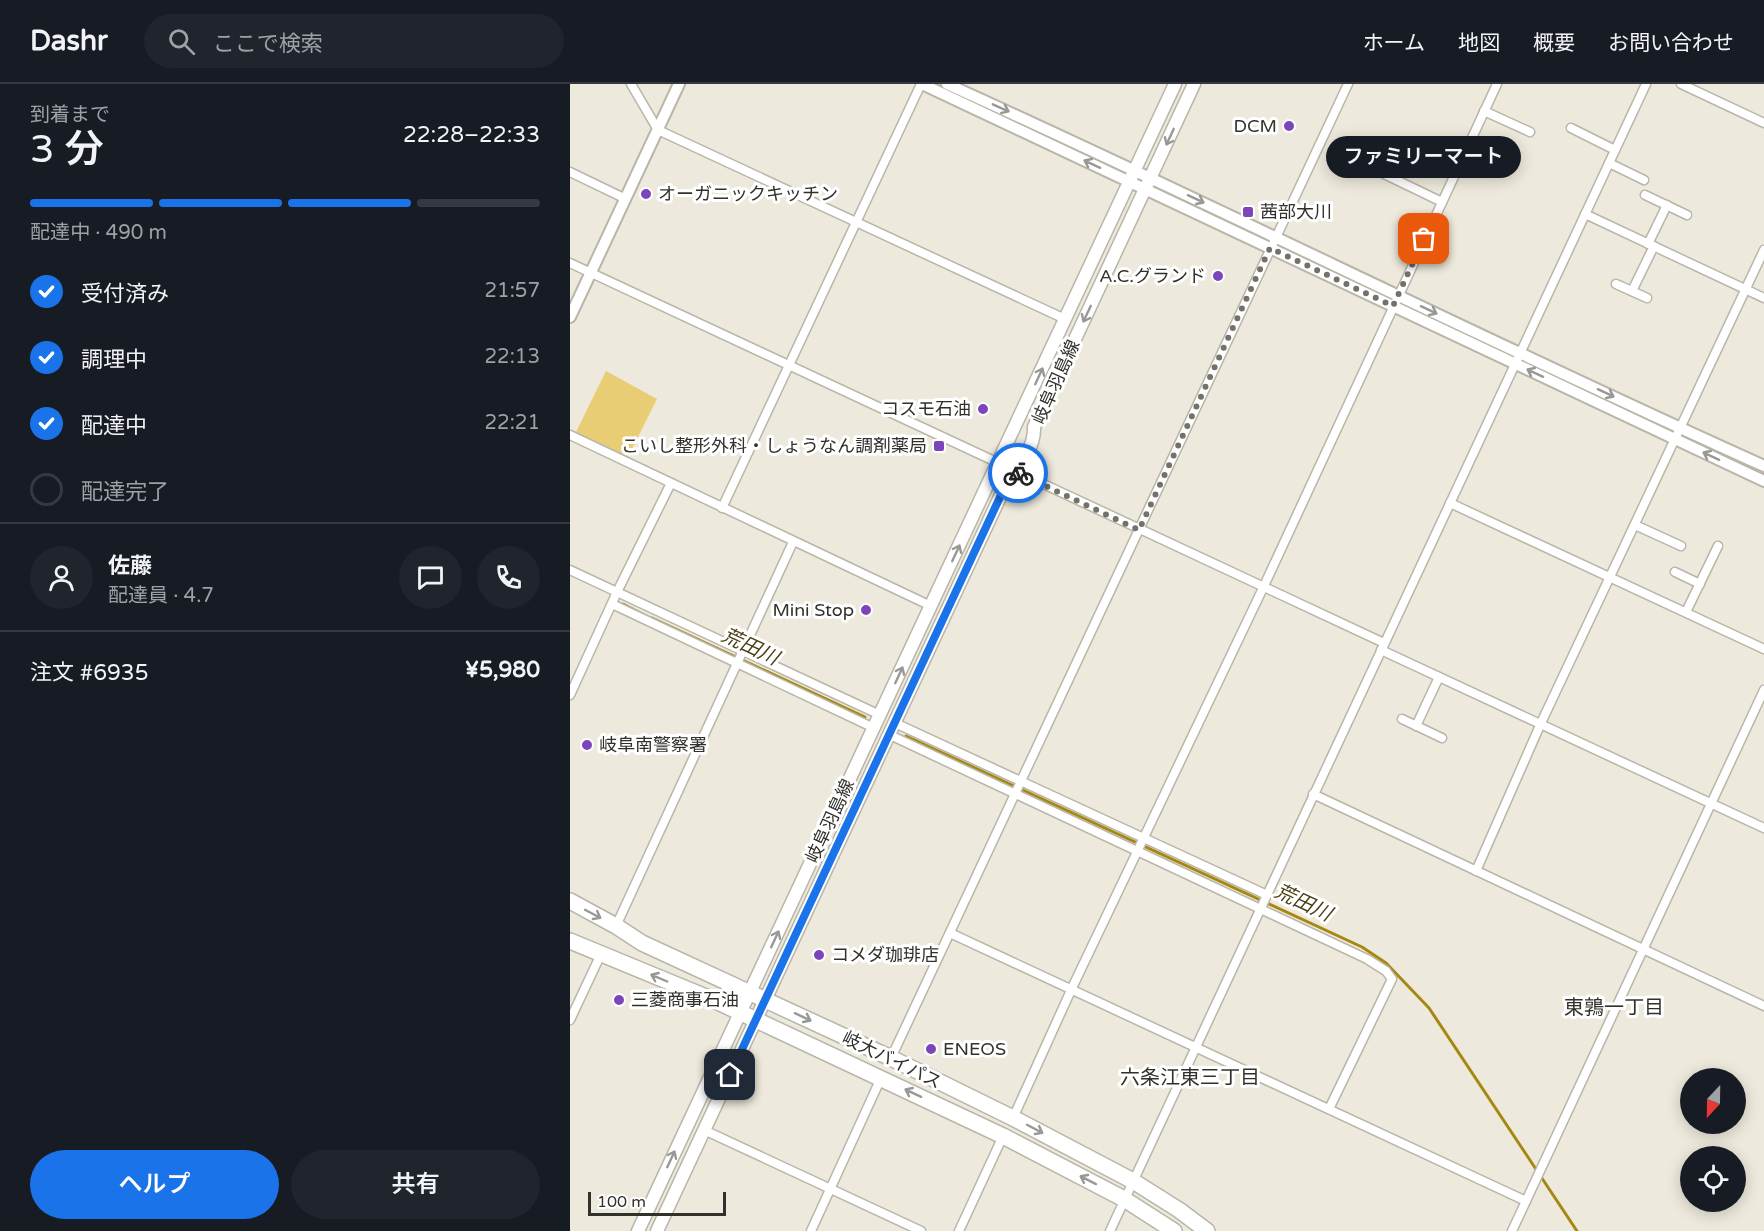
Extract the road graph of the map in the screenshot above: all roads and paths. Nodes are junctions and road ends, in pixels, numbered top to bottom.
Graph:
1 (631, 84) edge
2 (680, 84) edge
3 (921, 84) edge
4 (947, 84) edge
5 (1175, 84) edge
6 (1194, 84) edge
7 (1348, 84) edge
8 (1497, 84) edge
9 (1647, 84) edge
10 (1681, 84) edge
11 (1484, 111) junction
12 (1764, 123) edge
13 (1570, 128) dead end
14 (658, 130) junction
15 (1530, 132) dead end
16 (1615, 150) junction
17 (1609, 163) junction
18 (570, 172) edge
19 (1384, 174) dead end
20 (1132, 176) junction
21 (1644, 180) dead end
22 (1148, 183) junction
23 (1645, 195) dead end
24 (626, 198) junction
25 (1442, 202) junction
26 (1667, 206) junction
27 (1585, 214) junction
28 (1687, 215) dead end
29 (855, 222) junction
30 (1276, 237) junction
31 (1651, 245) junction
32 (1270, 248) junction
33 (1764, 250) edge
34 (570, 263) edge
35 (590, 273) junction
36 (1616, 284) dead end
37 (1746, 289) junction
38 (1632, 291) junction
39 (1647, 298) dead end
40 (1764, 298) edge
41 (1396, 301) junction
42 (570, 317) edge
43 (1065, 319) junction
44 (1520, 353) junction
45 (1515, 363) junction
46 (789, 364) junction
47 (1678, 434) junction
48 (570, 435) edge
49 (998, 464) junction
50 (1764, 466) edge
51 (1017, 473) junction
52 (1764, 481) edge
53 (671, 483) junction
54 (1450, 503) junction
55 (722, 508) junction
56 (1635, 525) junction
57 (1139, 530) junction
58 (793, 542) junction
59 (1681, 546) dead end
60 (1718, 546) dead end
61 (570, 570) edge
62 (1675, 572) dead end
63 (1610, 577) junction
64 (1700, 584) junction
65 (1263, 588) junction
66 (617, 592) junction
67 (612, 604) junction
68 (931, 606) junction
69 (1686, 612) junction
70 (1382, 647) junction
71 (1764, 649) edge
72 (740, 657) junction
73 (1439, 677) junction
74 (1764, 690) edge
75 (570, 695) edge
76 (880, 715) junction
77 (1402, 719) dead end
78 (1541, 723) junction
79 (1416, 726) junction
80 (874, 728) junction
81 (892, 729) junction
82 (1442, 738) dead end
83 (1021, 782) junction
84 (1016, 793) junction
85 (1313, 795) junction
86 (1711, 803) junction
87 (1764, 828) edge
88 (1140, 844) junction
89 (1476, 870) junction
90 (570, 901) edge
91 (1263, 902) junction
92 (616, 926) junction
93 (950, 933) junction
94 (570, 940) edge
95 (1643, 949) junction
96 (601, 954) junction
97 (1072, 988) junction
98 (750, 992) junction
99 (766, 999) junction
100 (1764, 1006) edge
101 (740, 1013) junction
102 (570, 1020) edge
103 (757, 1020) junction
104 (1196, 1046) junction
105 (891, 1058) junction
106 (881, 1078) junction
107 (1329, 1109) junction
108 (1013, 1118) junction
109 (704, 1130) junction
110 (1003, 1136) junction
111 (1132, 1181) junction
112 (830, 1190) junction
113 (1124, 1199) junction
114 (1526, 1201) junction
115 (638, 1231) edge
116 (657, 1231) edge
117 (811, 1231) edge
118 (921, 1231) edge
119 (959, 1231) edge
120 (1110, 1231) edge
121 (1174, 1231) edge
122 (1208, 1231) edge
123 (1512, 1231) edge

1 - 14 street
2 - 14 street
20 -> 3 street
3 - 29 street
4 -> 20 street
5 - 20 main road, 岐阜羽島線
6 -> 22 main road, 岐阜羽島線
7 - 30 street
8 - 11 street
9 - 16 street
10 - 12 street
11 - 15 street
11 - 25 street
13 - 16 street
14 - 24 street
14 - 29 street
16 - 17 street
17 - 21 street
17 - 27 street
18 - 24 street
19 - 25 street
20 - 22 street
20 - 43 main road, 岐阜羽島線
22 -> 30 street
22 - 32 street
22 -> 51 main road, 岐阜羽島線
23 - 26 street
24 - 35 street
25 - 41 street
26 - 28 street
26 - 31 street
27 - 31 street
27 - 44 street
29 - 43 street
29 - 46 street
30 - 32 street
30 - 41 street
31 - 37 street
31 - 38 street
32 - 41 street
32 - 57 street
33 - 37 street
34 - 35 street
35 - 42 street
35 - 46 street
36 - 38 street
37 - 40 street
37 - 47 street
38 - 39 street
41 -> 44 street
41 - 45 street
41 - 65 street
49 -> 43 main road, 岐阜羽島線
44 - 45 street
44 -> 47 street
47 -> 45 street
45 - 54 street
46 - 49 street
46 - 55 street
47 - 50 street
52 -> 47 street
47 - 56 street
48 - 53 street
49 - 51 street
68 -> 49 main road, 岐阜羽島線
51 - 57 street
51 - 81 main road, 岐阜羽島線
53 - 55 street
53 - 66 street
54 - 63 street
54 - 70 street
55 - 58 street
56 - 59 street
56 - 63 street
57 - 65 street
57 - 83 street
58 - 68 street
58 - 72 street
60 - 64 street
61 - 66 street
62 - 64 street
63 - 69 street
63 - 78 street
64 - 69 street
65 - 70 street
65 - 88 street
66 - 67 street
66 - 72 street
67 - 72 street
67 - 75 street
76 -> 68 main road, 岐阜羽島線
69 - 71 street
70 - 73 street
70 - 85 street
72 - 76 street
72 - 80 street
72 - 92 street
73 - 78 street
73 - 79 street
74 - 86 street
76 - 80 main road, 岐阜羽島線
77 - 79 street
78 - 86 street
78 - 89 street
79 - 82 street
98 -> 80 main road, 岐阜羽島線
81 - 83 street
81 - 84 street
81 - 99 main road, 岐阜羽島線
83 - 84 street
83 - 88 street
84 - 88 street
84 - 93 street
85 - 89 street
85 - 91 street
86 - 87 street
86 - 95 street
88 - 91 street
88 - 91 street
88 - 97 street
89 - 95 street
90 -> 92 highway, 岐大バイパス
91 - 104 street
91 - 107 street
92 - 98 highway, 岐大バイパス
93 - 97 street
93 - 105 street
94 - 96 highway, 岐大バイパス
95 - 100 street
95 - 114 street
101 -> 96 highway, 岐大バイパス
96 - 102 street
97 - 104 street
97 - 108 street
98 - 99 highway, 岐大バイパス
98 - 101 main road, 岐阜羽島線
99 - 103 main road, 岐阜羽島線
99 -> 105 highway, 岐大バイパス
101 - 103 highway, 岐大バイパス
115 -> 101 main road, 岐阜羽島線
103 - 106 highway, 岐大バイパス
103 - 109 main road, 岐阜羽島線
104 - 107 street
104 - 111 street
105 - 108 highway, 岐大バイパス
110 -> 106 highway, 岐大バイパス
106 - 112 street
107 - 114 street
108 -> 111 highway, 岐大バイパス
109 - 112 street
109 - 116 main road, 岐阜羽島線
113 -> 110 highway, 岐大バイパス
110 - 119 street
111 - 113 street
111 - 122 highway, 岐大バイパス
112 - 117 street
112 - 118 street
113 - 120 street
113 - 121 highway, 岐大バイパス
114 - 123 street

